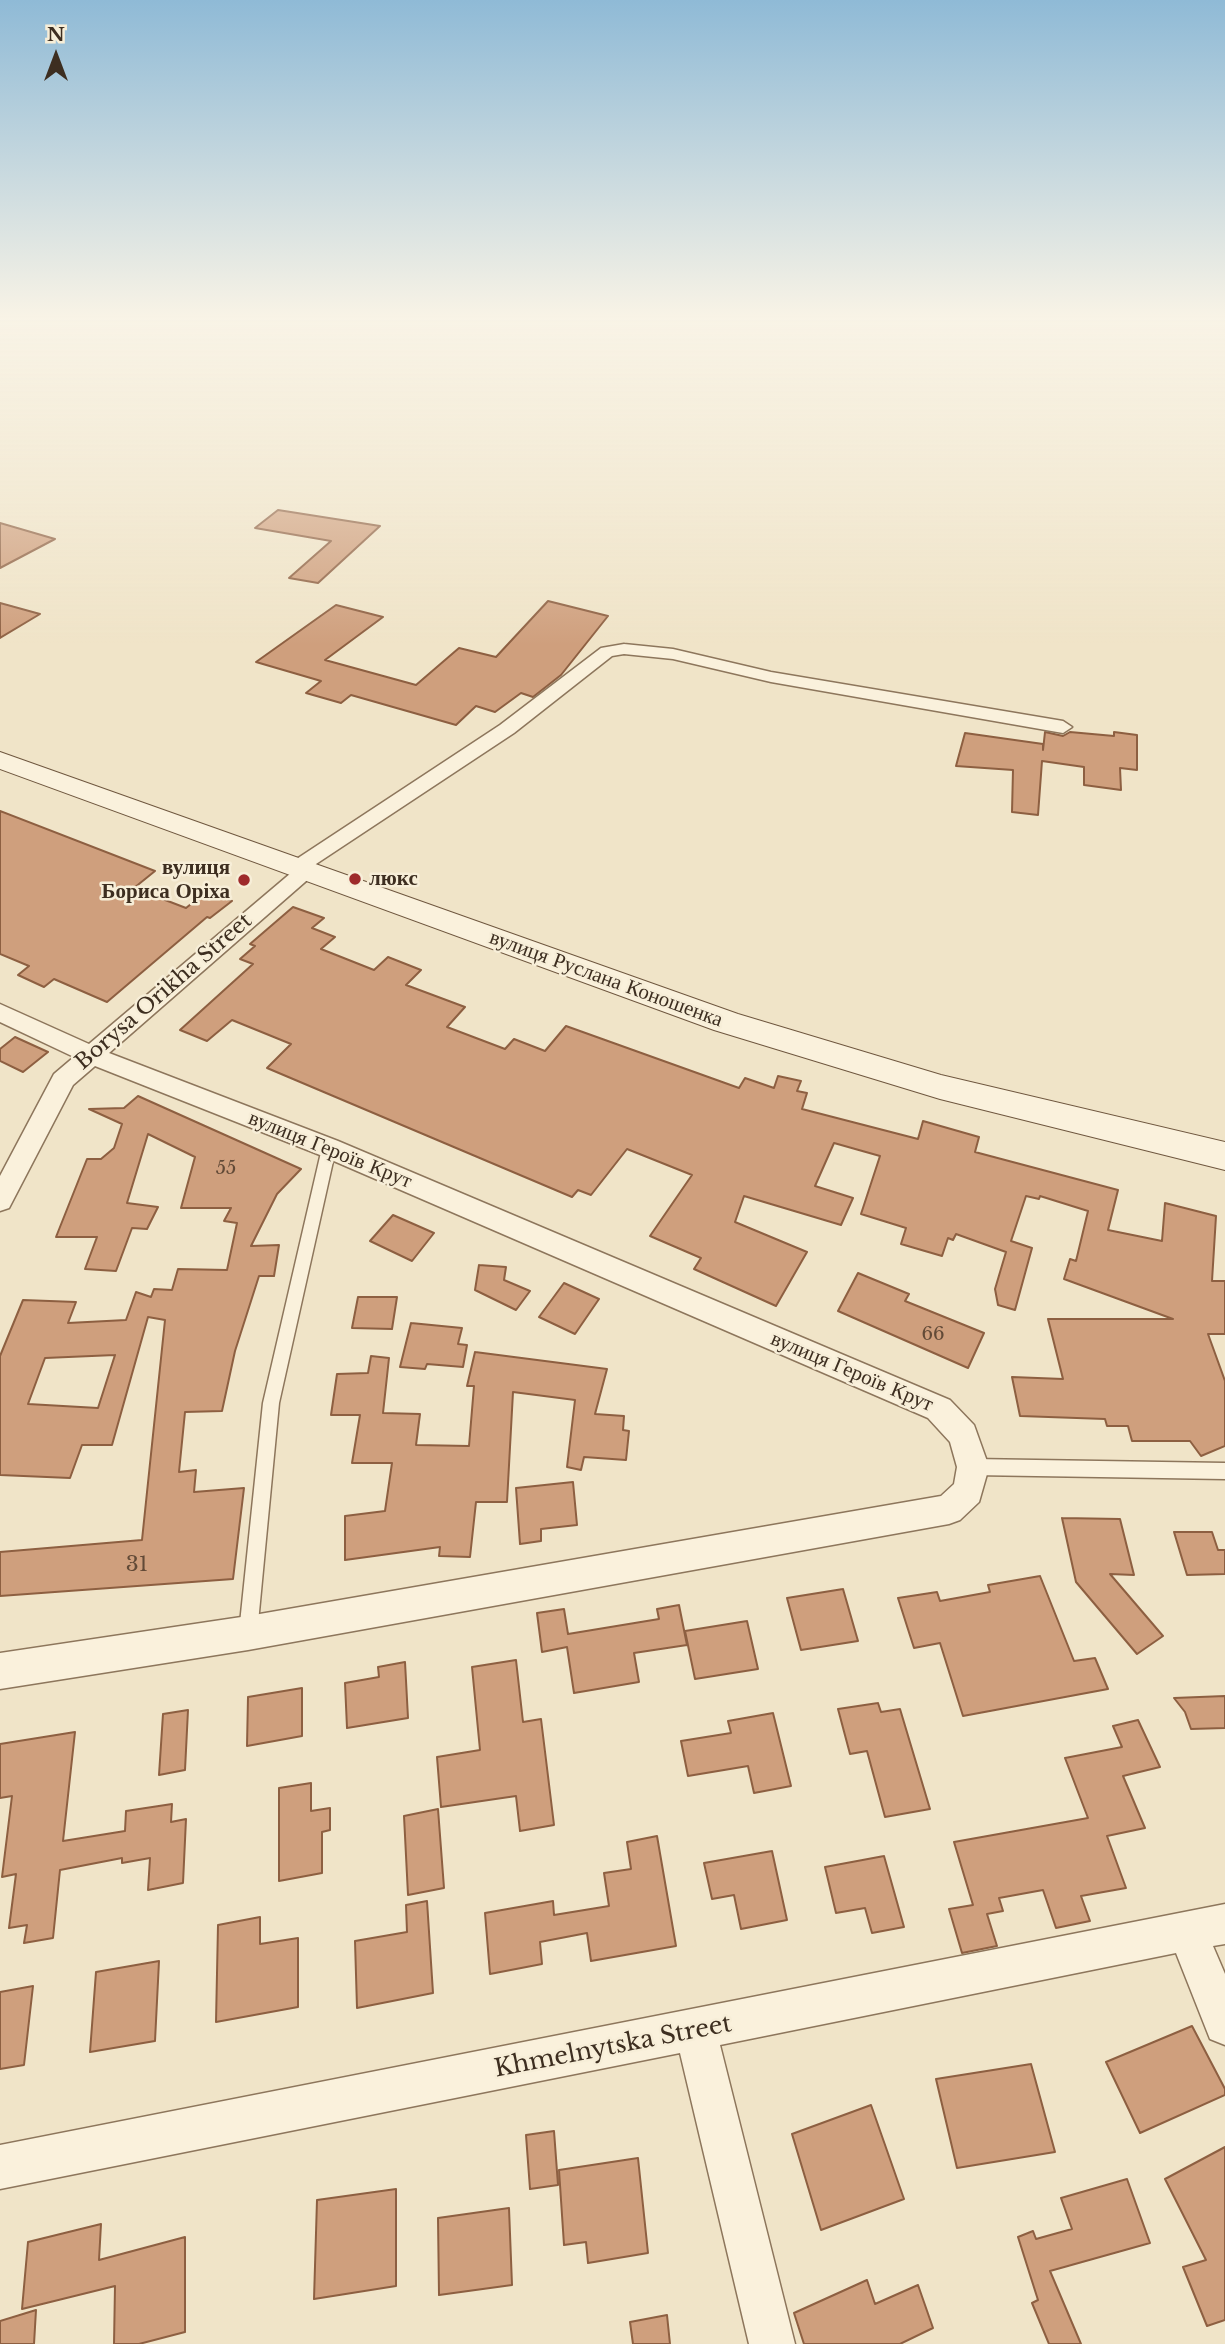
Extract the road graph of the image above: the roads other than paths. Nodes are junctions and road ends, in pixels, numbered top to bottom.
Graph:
1 (1063, 727) dead end
2 (0, 760) edge
3 (301, 870) junction
4 (0, 1013) edge
5 (90, 1055) junction
6 (329, 1149) junction
7 (1225, 1156) edge
8 (0, 1201) edge
9 (973, 1467) junction
10 (1225, 1471) edge
11 (248, 1633) junction
12 (0, 1671) edge
13 (1206, 1929) edge
14 (1225, 2024) edge
15 (696, 2031) junction
16 (0, 2167) edge
17 (772, 2344) edge

1 - 3 street, Borysa Orikha Street
2 - 3 street, вулиця Руслана Коношенка
3 - 5 street, Borysa Orikha Street
3 - 7 street, вулиця Руслана Коношенка
4 - 5 street, вулиця Героїв Крут
5 - 6 street, вулиця Героїв Крут
5 - 8 street, Borysa Orikha Street
6 - 9 street, вулиця Героїв Крут
6 - 11 lane
9 - 10 lane
9 - 11 street
11 - 12 street
13 - 14 street
13 - 15 street, Khmelnytska Street
15 - 16 street, Khmelnytska Street
15 - 17 street

